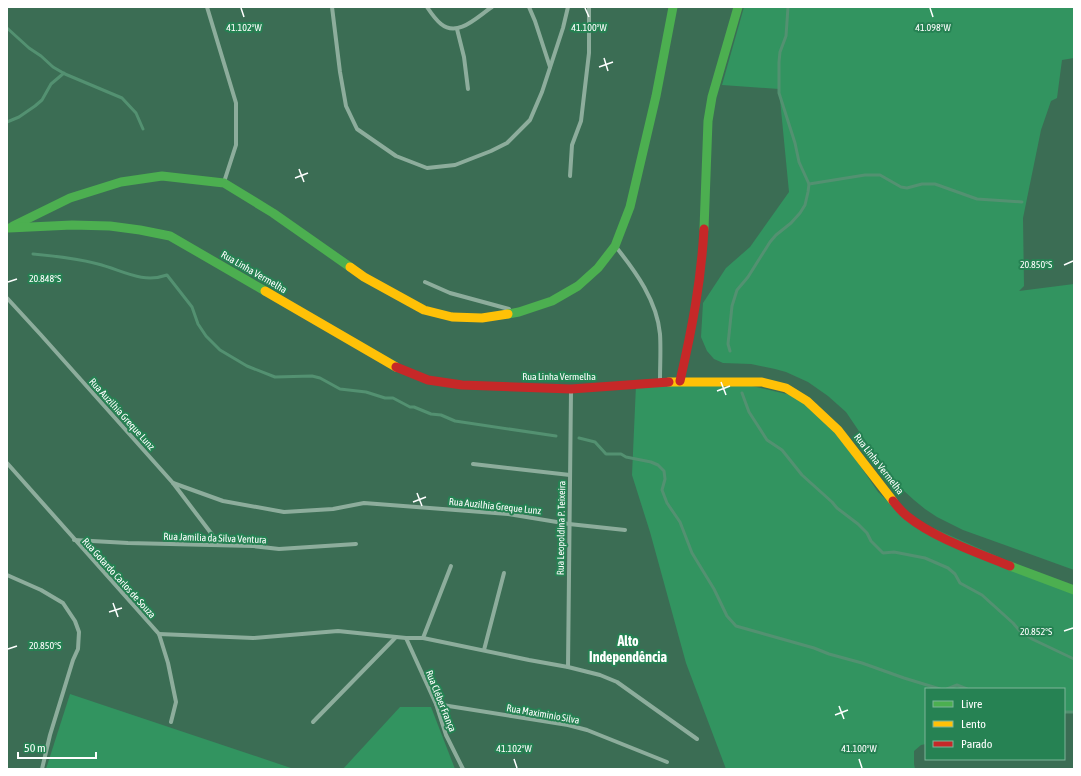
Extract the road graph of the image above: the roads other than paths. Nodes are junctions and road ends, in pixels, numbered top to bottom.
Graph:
1 (207, 7) edge
2 (332, 7) edge
3 (427, 7) edge
4 (492, 7) edge
5 (529, 7) edge
6 (568, 7) edge
7 (589, 7) edge
8 (673, 7) edge
9 (738, 7) edge
10 (457, 29) junction
11 (550, 67) junction
12 (468, 89) dead end
13 (570, 176) dead end
14 (224, 183) junction
15 (8, 229) edge
16 (615, 246) junction
17 (425, 282) dead end
18 (7, 298) edge
19 (519, 312) junction
20 (680, 381) junction
21 (660, 383) junction
22 (571, 389) junction
23 (7, 463) edge
24 (473, 464) dead end
25 (570, 475) junction
26 (173, 483) junction
27 (569, 524) junction
28 (625, 530) dead end
29 (74, 540) junction
30 (356, 544) dead end
31 (220, 545) junction
32 (451, 566) dead end
33 (504, 573) dead end
34 (7, 575) edge
35 (1074, 590) edge
36 (159, 634) junction
37 (396, 637) junction
38 (406, 638) junction
39 (423, 638) junction
40 (484, 650) junction
41 (568, 667) junction
42 (436, 704) junction
43 (171, 722) dead end
44 (313, 722) dead end
45 (697, 739) dead end
46 (667, 762) dead end
47 (42, 769) edge
48 (463, 769) edge

1 - 14 street
2 - 11 street
3 - 10 street
4 - 10 street
5 - 11 street
6 - 11 street
7 - 13 street
8 - 16 street
9 - 20 street
10 - 12 street
14 - 15 street
14 - 19 street
15 - 22 street, Rua Linha Vermelha
16 - 19 street
16 - 21 street
17 - 19 street
18 - 26 street, Rua Auzilhia Greque Lunz
20 - 21 street, Rua Linha Vermelha
20 - 35 street, Rua Linha Vermelha
21 - 22 street, Rua Linha Vermelha
22 - 25 street, Rua Leopoldina P. Teixeira
23 - 29 street, Rua Gotardo Carlos de Souza
24 - 25 street
25 - 27 street, Rua Leopoldina P. Teixeira
26 - 27 street, Rua Auzilhia Greque Lunz
26 - 31 street, Rua Auzilhia Greque Lunz
27 - 28 street, Rua Auzilhia Greque Lunz
27 - 41 street, Rua Leopoldina P. Teixeira
29 - 31 street, Rua Jamilia da Silva Ventura
29 - 36 street, Rua Gotardo Carlos de Souza
30 - 31 street, Rua Jamilia da Silva Ventura
32 - 39 street
33 - 40 street
34 - 47 street
36 - 37 street
36 - 43 street, Rua Gotardo Carlos de Souza
37 - 38 street
37 - 44 street
38 - 39 street
38 - 42 street, Rua Cléber França
39 - 40 street
40 - 41 street
41 - 45 street
42 - 46 street, Rua Maximinio Silva
42 - 48 street, Rua Cléber França

